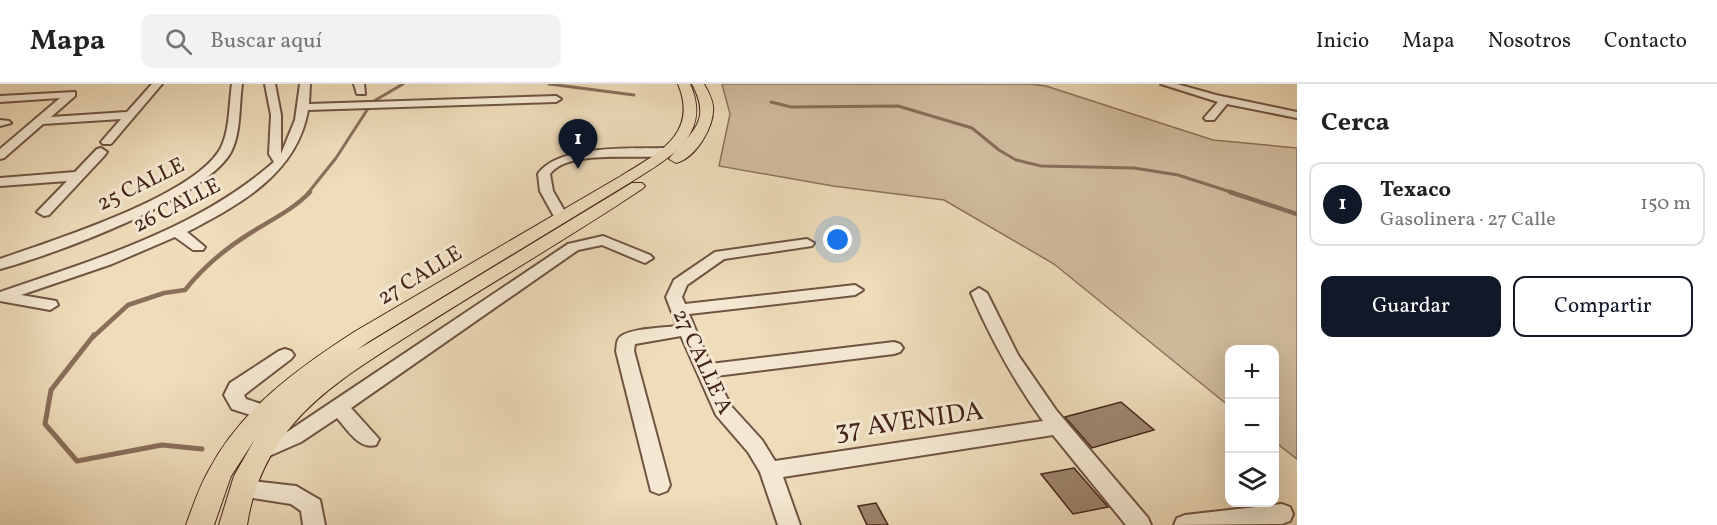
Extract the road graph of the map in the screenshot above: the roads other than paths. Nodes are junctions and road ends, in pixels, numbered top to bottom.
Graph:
1 (157, 84) edge
2 (237, 84) edge
3 (270, 84) edge
4 (305, 84) edge
5 (1166, 84) edge
6 (1183, 84) edge
7 (695, 92) edge
8 (0, 99) edge
9 (556, 99) dead end
10 (1225, 100) junction
11 (305, 107) junction
12 (1297, 109) edge
13 (132, 115) junction
14 (1297, 115) edge
15 (1210, 118) dead end
16 (40, 121) junction
17 (665, 152) junction
18 (0, 155) edge
19 (280, 162) junction
20 (76, 176) junction
21 (0, 182) edge
22 (44, 212) dead end
23 (561, 217) junction
24 (176, 231) junction
25 (548, 241) junction
26 (807, 243) dead end
27 (198, 247) dead end
28 (573, 247) junction
29 (645, 258) dead end
30 (1, 264) edge
31 (855, 290) dead end
32 (979, 293) dead end
33 (1, 296) edge
34 (50, 305) dead end
35 (679, 309) junction
36 (687, 330) junction
37 (894, 348) dead end
38 (285, 354) dead end
39 (704, 371) junction
40 (338, 407) junction
41 (263, 412) junction
42 (1056, 427) junction
43 (369, 439) dead end
44 (260, 452) junction
45 (770, 470) junction
46 (659, 485) dead end
47 (242, 489) junction
48 (1281, 514) dead end
49 (200, 525) edge
50 (233, 525) edge
51 (314, 525) edge
52 (789, 525) edge
53 (1140, 525) edge
54 (1185, 525) edge

1 - 13 street
2 - 30 street, 25 CALLE
3 - 19 street
4 - 11 street, 26 CALLE
5 - 10 street
6 - 12 street
7 - 17 main road, 27 CALLE
7 - 25 main road, 27 CALLE
8 - 16 street
9 - 11 street
10 - 14 street
10 - 15 street
11 - 19 street, 26 CALLE
13 - 16 street
13 - 20 street
16 - 18 street
17 - 23 main road, 27 CALLE
17 - 23 street
19 - 24 street, 26 CALLE
20 - 21 street
20 - 22 street
23 - 41 main road, 27 CALLE
24 - 27 street
24 - 33 street, 26 CALLE
25 - 28 street
25 - 44 main road, 27 CALLE
26 - 35 street, 27 CALLE A
28 - 29 street
28 - 40 street
31 - 35 street
32 - 42 street
33 - 34 street
35 - 36 street, 27 CALLE A
36 - 39 street, 27 CALLE A
36 - 46 street
37 - 39 street
38 - 41 street
39 - 45 street, 27 CALLE A
40 - 43 street
40 - 44 street
41 - 49 main road, 27 CALLE
42 - 45 street, 37 AVENIDA
42 - 53 street
44 - 47 main road, 27 CALLE
45 - 52 street, 27 CALLE A
47 - 50 main road, 27 CALLE
47 - 51 street
48 - 54 street

